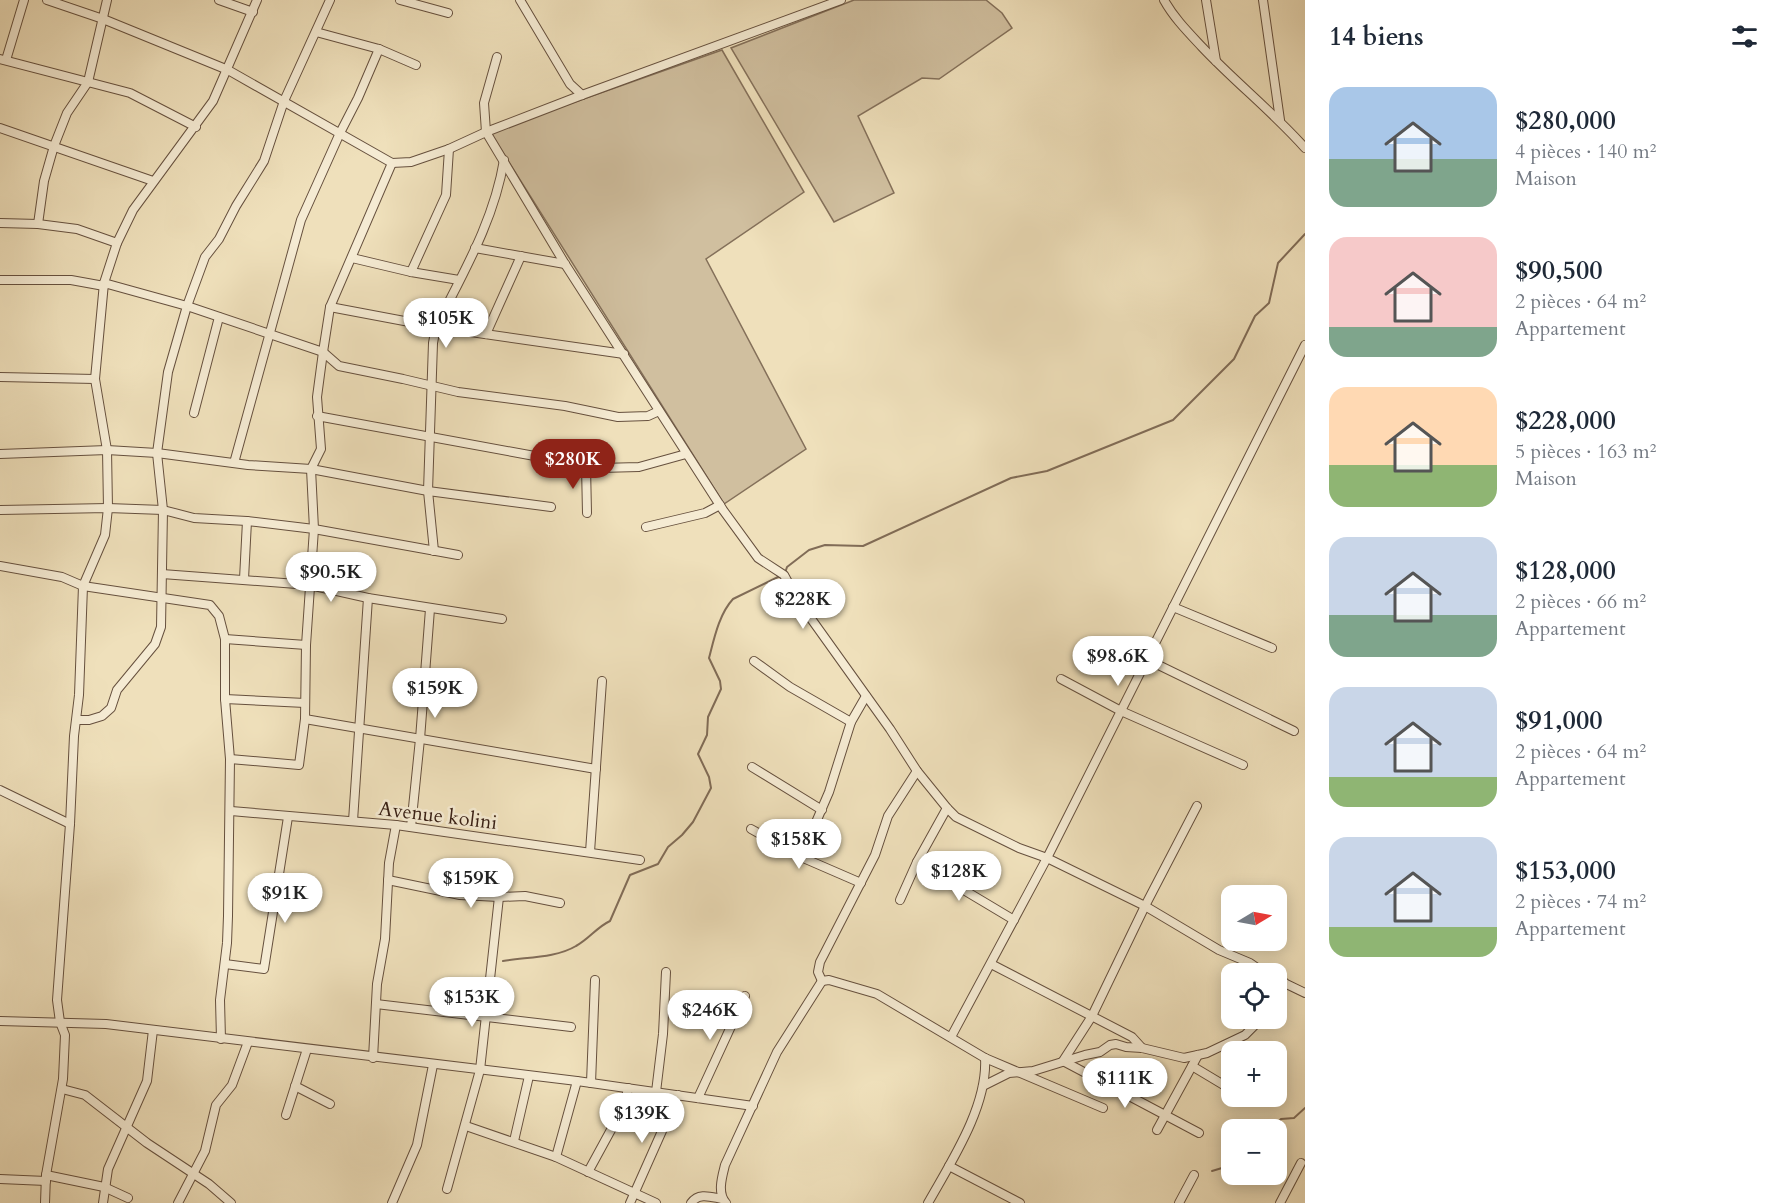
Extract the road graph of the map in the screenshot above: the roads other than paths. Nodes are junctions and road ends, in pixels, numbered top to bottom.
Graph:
1 (24, 0) edge
2 (47, 0) edge
3 (107, 0) edge
4 (219, 0) edge
5 (257, 0) edge
6 (330, 0) edge
7 (400, 0) edge
8 (520, 0) edge
9 (841, 0) edge
10 (1164, 0) edge
11 (1206, 0) edge
12 (1263, 0) edge
13 (253, 12) junction
14 (448, 13) dead end
15 (103, 19) junction
16 (316, 32) junction
17 (379, 49) junction
18 (497, 57) dead end
19 (3, 60) edge
20 (1216, 61) junction
21 (416, 64) dead end
22 (228, 70) junction
23 (88, 82) junction
24 (582, 95) junction
25 (284, 101) junction
26 (1280, 120) junction
27 (196, 127) junction
28 (0, 128) edge
29 (486, 132) junction
30 (340, 133) junction
31 (54, 146) junction
32 (1305, 148) edge
33 (449, 149) junction
34 (504, 160) junction
35 (392, 163) junction
36 (153, 181) junction
37 (0, 223) edge
38 (38, 224) junction
39 (117, 243) junction
40 (475, 248) junction
41 (521, 256) junction
42 (352, 258) junction
43 (565, 264) junction
44 (411, 272) junction
45 (0, 279) edge
46 (459, 280) junction
47 (104, 285) junction
48 (187, 306) junction
49 (330, 307) junction
50 (219, 317) junction
51 (436, 327) junction
52 (486, 334) junction
53 (269, 335) junction
54 (1305, 345) edge
55 (323, 352) junction
56 (624, 354) junction
57 (0, 377) edge
58 (95, 379) junction
59 (431, 387) junction
60 (659, 411) junction
61 (194, 413) dead end
62 (317, 416) junction
63 (431, 438) junction
64 (107, 450) junction
65 (156, 453) junction
66 (0, 454) edge
67 (686, 454) junction
68 (234, 464) junction
69 (586, 466) junction
70 (311, 470) junction
71 (428, 491) junction
72 (720, 505) junction
73 (551, 507) dead end
74 (108, 508) junction
75 (0, 510) edge
76 (163, 510) junction
77 (587, 513) dead end
78 (247, 521) junction
79 (646, 527) dead end
80 (314, 529) junction
81 (434, 551) junction
82 (458, 555) dead end
83 (0, 566) edge
84 (162, 574) junction
85 (244, 579) junction
86 (310, 585) junction
87 (83, 586) junction
88 (162, 597) junction
89 (368, 598) junction
90 (1173, 607) junction
91 (430, 609) junction
92 (502, 619) dead end
93 (225, 639) junction
94 (306, 645) junction
95 (1272, 648) dead end
96 (1146, 659) junction
97 (754, 661) dead end
98 (1061, 679) dead end
99 (602, 681) dead end
100 (866, 696) junction
101 (225, 699) junction
102 (305, 703) junction
103 (1121, 711) junction
104 (305, 719) junction
105 (77, 720) junction
106 (851, 722) junction
107 (360, 727) junction
108 (1294, 731) dead end
109 (420, 739) junction
110 (230, 759) junction
111 (1243, 765) dead end
112 (752, 767) dead end
113 (596, 769) junction
114 (917, 771) junction
115 (0, 790) edge
116 (1197, 806) dead end
117 (947, 808) junction
118 (822, 810) junction
119 (231, 811) junction
120 (288, 817) junction
121 (353, 821) junction
122 (70, 824) junction
123 (396, 825) junction
124 (411, 827) junction
125 (751, 829) dead end
126 (590, 852) junction
127 (801, 857) junction
128 (1047, 858) junction
129 (640, 860) dead end
130 (917, 862) junction
131 (388, 880) junction
132 (861, 883) junction
133 (499, 897) junction
134 (900, 900) dead end
135 (560, 903) dead end
136 (1145, 906) junction
137 (1014, 920) junction
138 (1250, 963) edge
139 (225, 964) junction
140 (991, 964) junction
141 (666, 972) dead end
142 (595, 980) dead end
143 (822, 981) junction
144 (1287, 984) edge
145 (1305, 993) edge
146 (745, 996) dead end
147 (376, 1004) junction
148 (1092, 1016) junction
149 (486, 1017) junction
150 (0, 1021) edge
151 (60, 1022) junction
152 (570, 1027) dead end
153 (1251, 1029) edge
154 (153, 1030) junction
155 (951, 1037) junction
156 (221, 1038) junction
157 (248, 1042) junction
158 (1142, 1048) junction
159 (307, 1049) junction
160 (1198, 1055) junction
161 (373, 1058) junction
162 (985, 1058) junction
163 (1063, 1061) junction
164 (433, 1065) junction
165 (1192, 1066) junction
166 (480, 1070) junction
167 (1019, 1071) junction
168 (529, 1076) junction
169 (577, 1081) junction
170 (591, 1083) junction
171 (1221, 1083) edge
172 (296, 1086) junction
173 (983, 1086) junction
174 (628, 1088) junction
175 (62, 1089) junction
176 (656, 1092) junction
177 (678, 1095) junction
178 (698, 1098) junction
179 (330, 1104) dead end
180 (753, 1106) junction
181 (1103, 1108) dead end
182 (286, 1115) dead end
183 (1164, 1115) junction
184 (466, 1126) junction
185 (127, 1127) junction
186 (1157, 1130) dead end
187 (1199, 1132) dead end
188 (514, 1141) junction
189 (556, 1157) junction
190 (1301, 1163) dead end
191 (949, 1166) junction
192 (588, 1172) junction
193 (193, 1173) junction
194 (1194, 1175) dead end
195 (46, 1178) junction
196 (0, 1179) edge
197 (104, 1186) junction
198 (447, 1189) dead end
199 (635, 1193) junction
200 (129, 1198) dead end
201 (724, 1201) edge
202 (45, 1203) edge
203 (104, 1203) edge
204 (178, 1203) edge
205 (231, 1203) edge
206 (392, 1203) edge
207 (630, 1203) edge
208 (656, 1203) edge
209 (691, 1203) edge
210 (928, 1203) edge
211 (1020, 1203) edge
212 (1179, 1203) edge
213 (1280, 1203) edge

1 - 19 street
2 - 15 street
3 - 15 street
4 - 13 street
5 - 13 street
6 - 16 street
7 - 14 street
8 - 24 street
9 - 24 street
10 - 20 street
11 - 20 street
12 - 26 street
13 - 22 street
15 - 22 street
15 - 23 street
16 - 17 street
16 - 25 street
17 - 21 street
17 - 30 street
18 - 29 street
19 - 23 street
20 - 26 street
22 - 25 street
22 - 27 street
23 - 27 street
23 - 31 street
24 - 29 street
25 - 30 street
25 - 48 street
26 - 32 street
27 - 36 street
28 - 31 street
29 - 33 street
29 - 34 street
30 - 35 street
30 - 53 street
31 - 36 street
31 - 38 street
33 - 35 street
33 - 44 street
34 - 40 street
34 - 43 street
35 - 42 street
36 - 39 street
37 - 38 street
38 - 39 street
39 - 47 street
40 - 41 street
40 - 46 street
41 - 43 street
41 - 52 street
42 - 44 street
42 - 49 street
43 - 56 street
44 - 46 street
45 - 47 street
46 - 51 street
47 - 48 street
47 - 58 street
48 - 50 street
48 - 65 street
49 - 51 street
49 - 55 street
50 - 53 street
50 - 61 street
51 - 52 street
51 - 59 street
52 - 56 street
53 - 55 street
53 - 68 street
54 - 90 street
55 - 59 street
55 - 62 street
56 - 60 street
57 - 58 street
58 - 64 street
59 - 60 street
59 - 63 street
60 - 67 street
62 - 63 street
62 - 70 street
63 - 69 street
63 - 71 street
64 - 65 street
64 - 66 street
64 - 74 street
65 - 68 street
65 - 76 street
67 - 69 street
67 - 72 street
68 - 70 street
69 - 77 street
70 - 71 street
70 - 80 street
71 - 73 street
71 - 81 street
72 - 79 street
72 - 100 street
74 - 75 street
74 - 76 street
74 - 87 street
76 - 78 street
76 - 84 street
78 - 80 street
78 - 85 street
80 - 81 street
80 - 86 street
81 - 82 street
83 - 87 street
84 - 85 street
84 - 88 street
85 - 86 street
86 - 89 street
86 - 94 street
87 - 88 street
87 - 105 street
88 - 93 street
88 - 105 street
89 - 91 street
89 - 107 street
90 - 95 street
90 - 96 street
91 - 92 street
91 - 109 street
93 - 94 street
93 - 101 street
94 - 102 street
96 - 103 street
96 - 108 street
97 - 106 street
98 - 103 street
99 - 113 street
100 - 106 street
100 - 114 street
101 - 102 street
101 - 110 street
102 - 104 street
103 - 111 street
103 - 128 street
104 - 107 street
104 - 110 street
105 - 122 street
106 - 118 street
107 - 109 street
107 - 121 street
109 - 113 street
109 - 124 street
110 - 119 street
112 - 118 street
113 - 126 street
114 - 117 street
114 - 132 street
115 - 122 street
116 - 136 street
117 - 128 street
117 - 130 street
118 - 127 street
119 - 120 street, Avenue kolini
119 - 139 street
120 - 121 street, Avenue kolini
120 - 139 street
121 - 123 street, Avenue kolini
122 - 151 street
123 - 124 street, Avenue kolini
123 - 131 street
124 - 126 street, Avenue kolini
125 - 127 street
126 - 129 street, Avenue kolini
127 - 132 street
128 - 136 street
128 - 137 street
130 - 134 street
130 - 137 street
131 - 133 street
131 - 147 street
132 - 143 street
133 - 135 street
133 - 149 street
136 - 138 street
136 - 148 street
137 - 140 street
139 - 156 street
140 - 148 street
140 - 155 street
141 - 176 street
142 - 170 street
143 - 155 street
143 - 180 street
144 - 145 street
146 - 178 street
147 - 149 street
147 - 161 street
148 - 158 street
148 - 163 street
149 - 152 street
149 - 166 street
150 - 151 street
151 - 154 street
151 - 175 street
153 - 160 street
154 - 156 street
154 - 185 street
155 - 162 street
156 - 157 street
157 - 159 street
157 - 193 street
158 - 160 street
158 - 163 street
159 - 161 street
159 - 172 street
160 - 165 street
161 - 164 street
162 - 167 street
162 - 173 street
163 - 167 street
163 - 183 street
164 - 166 street
164 - 206 street
165 - 171 street
165 - 183 street
166 - 168 street
166 - 184 street
167 - 173 street
167 - 181 street
168 - 169 street
168 - 188 street
169 - 170 street
169 - 189 street
170 - 174 street
172 - 179 street
172 - 182 street
173 - 191 street
174 - 176 street
174 - 192 street
175 - 185 street
175 - 195 street
176 - 177 street
177 - 178 street
177 - 199 street
178 - 180 street
180 - 201 street
183 - 186 street
183 - 187 street
184 - 188 street
184 - 198 street
185 - 193 street
185 - 197 street
188 - 189 street
189 - 192 street
190 - 213 street
191 - 210 street
191 - 211 street
192 - 199 street
193 - 204 street
193 - 205 street
194 - 212 street
195 - 196 street
195 - 197 street
195 - 202 street
197 - 200 street
197 - 203 street
199 - 207 street
199 - 208 street
201 - 209 street

